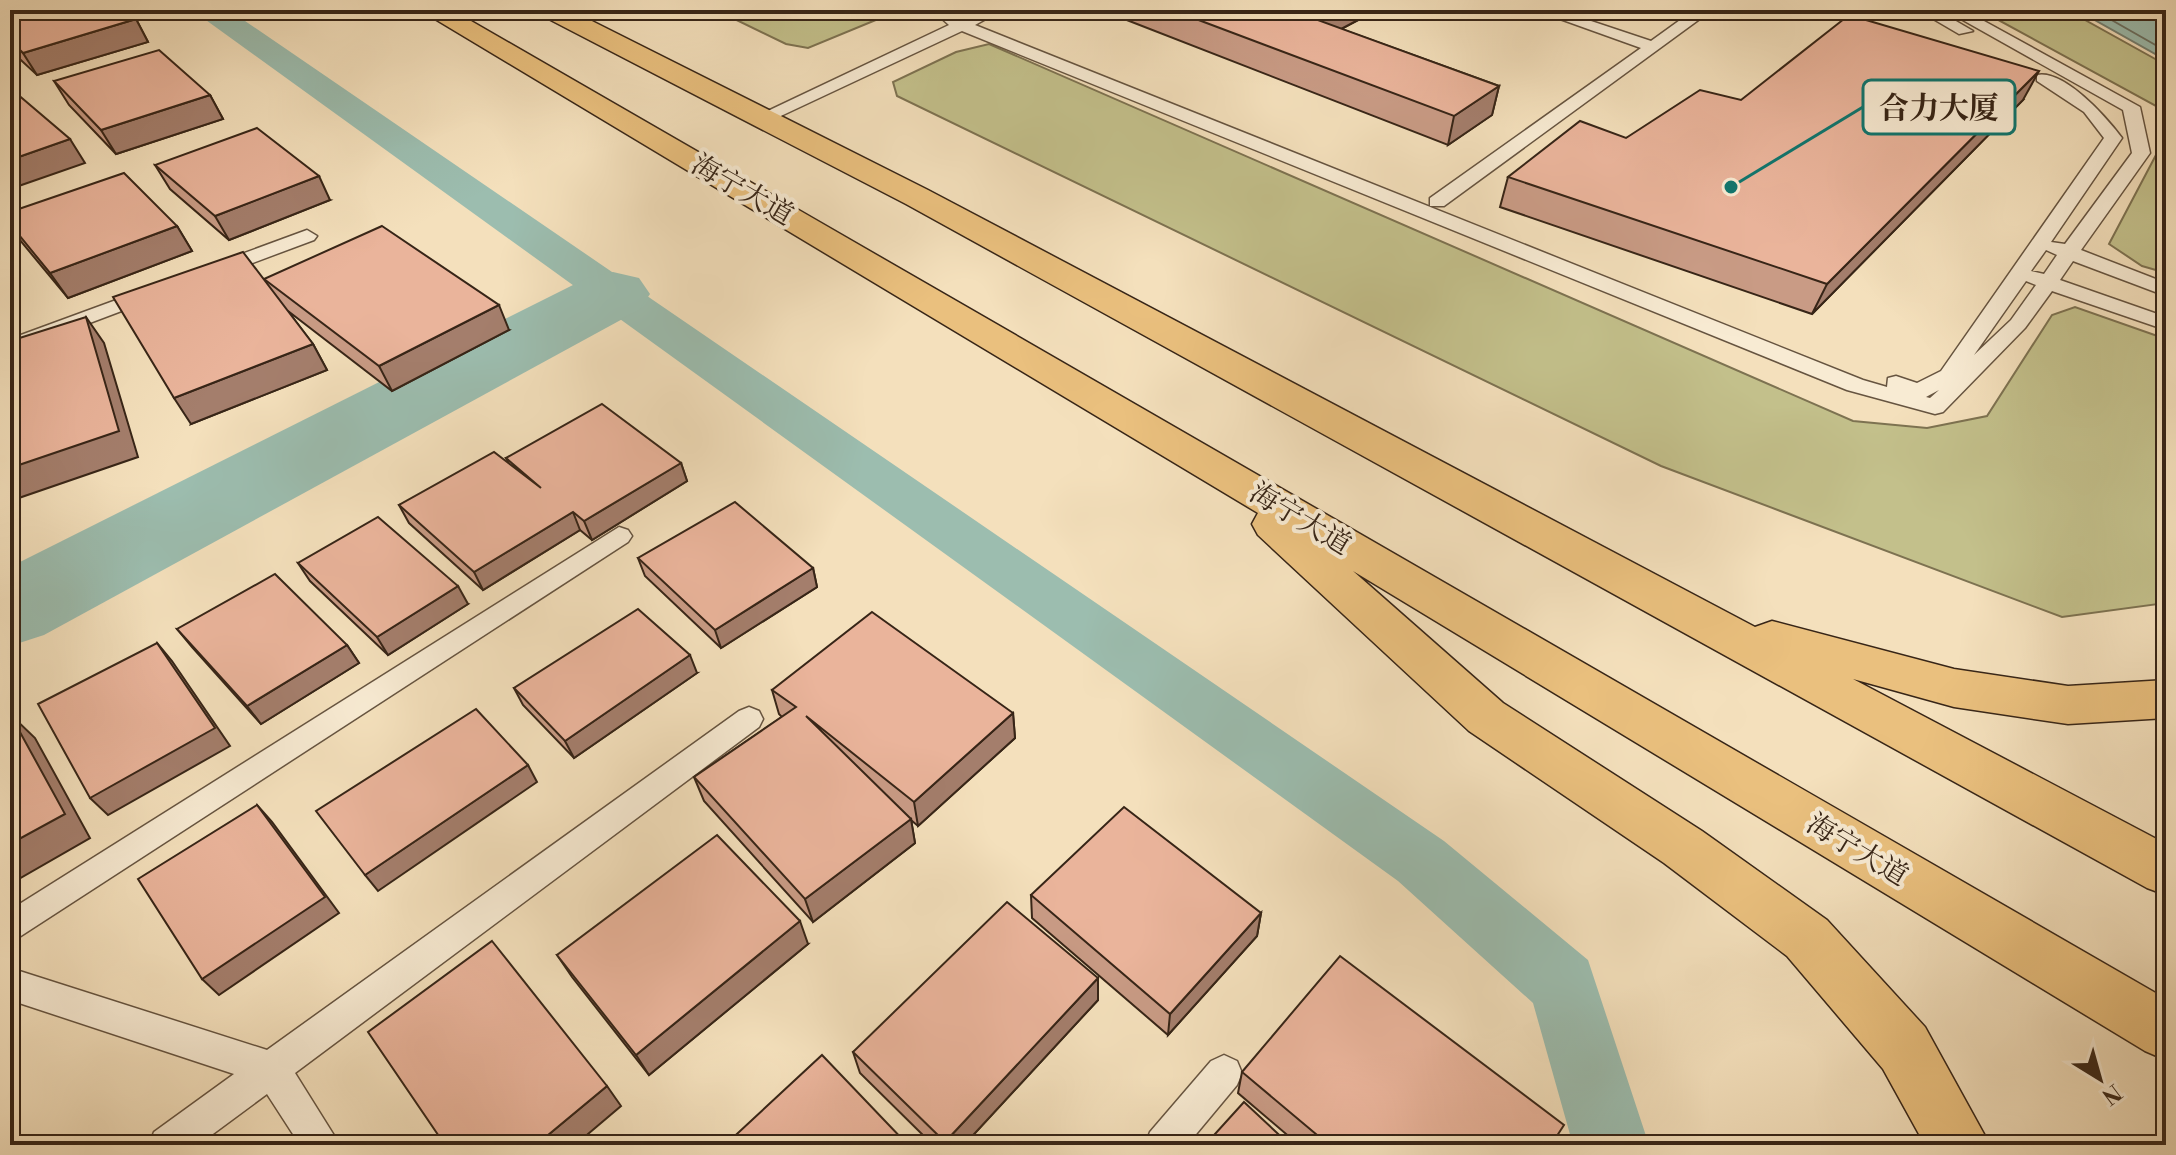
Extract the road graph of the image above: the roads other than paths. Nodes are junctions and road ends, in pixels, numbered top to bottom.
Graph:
1 (433, 10) edge
2 (550, 10) edge
3 (1543, 10) edge
4 (1704, 10) edge
5 (1926, 10) edge
6 (1953, 10) edge
7 (966, 14) edge
8 (1653, 47) junction
9 (757, 115) junction
10 (1437, 202) junction
11 (307, 236) dead end
12 (2041, 241) junction
13 (2069, 253) junction
14 (2018, 272) junction
15 (203, 274) edge
16 (2049, 282) junction
17 (174, 285) edge
18 (2166, 290) edge
19 (2166, 324) edge
20 (10, 346) edge
21 (1204, 461) junction
22 (619, 536) dead end
23 (1702, 620) junction
24 (2166, 699) edge
25 (749, 719) dead end
26 (2166, 871) edge
27 (10, 928) edge
28 (10, 984) edge
29 (2166, 1031) edge
30 (271, 1069) junction
31 (1224, 1073) dead end
32 (167, 1145) edge
33 (322, 1145) edge
34 (1163, 1145) edge
35 (1959, 1145) edge

1 - 21 highway, 海宁大道
2 - 9 highway
3 - 8 lane
4 - 8 lane
5 - 12 lane
6 - 13 lane
7 - 9 lane
7 - 10 lane
7 - 16 lane
8 - 10 lane
9 - 23 highway
10 - 14 lane
11 - 15 lane
12 - 13 lane
12 - 14 lane
13 - 16 lane
13 - 18 lane
14 - 16 lane
16 - 19 lane
17 - 20 lane
21 - 29 highway, 海宁大道
21 - 35 highway
22 - 27 lane
23 - 24 highway
23 - 26 highway
25 - 30 lane
28 - 30 lane
30 - 32 lane
30 - 33 lane
31 - 34 lane

